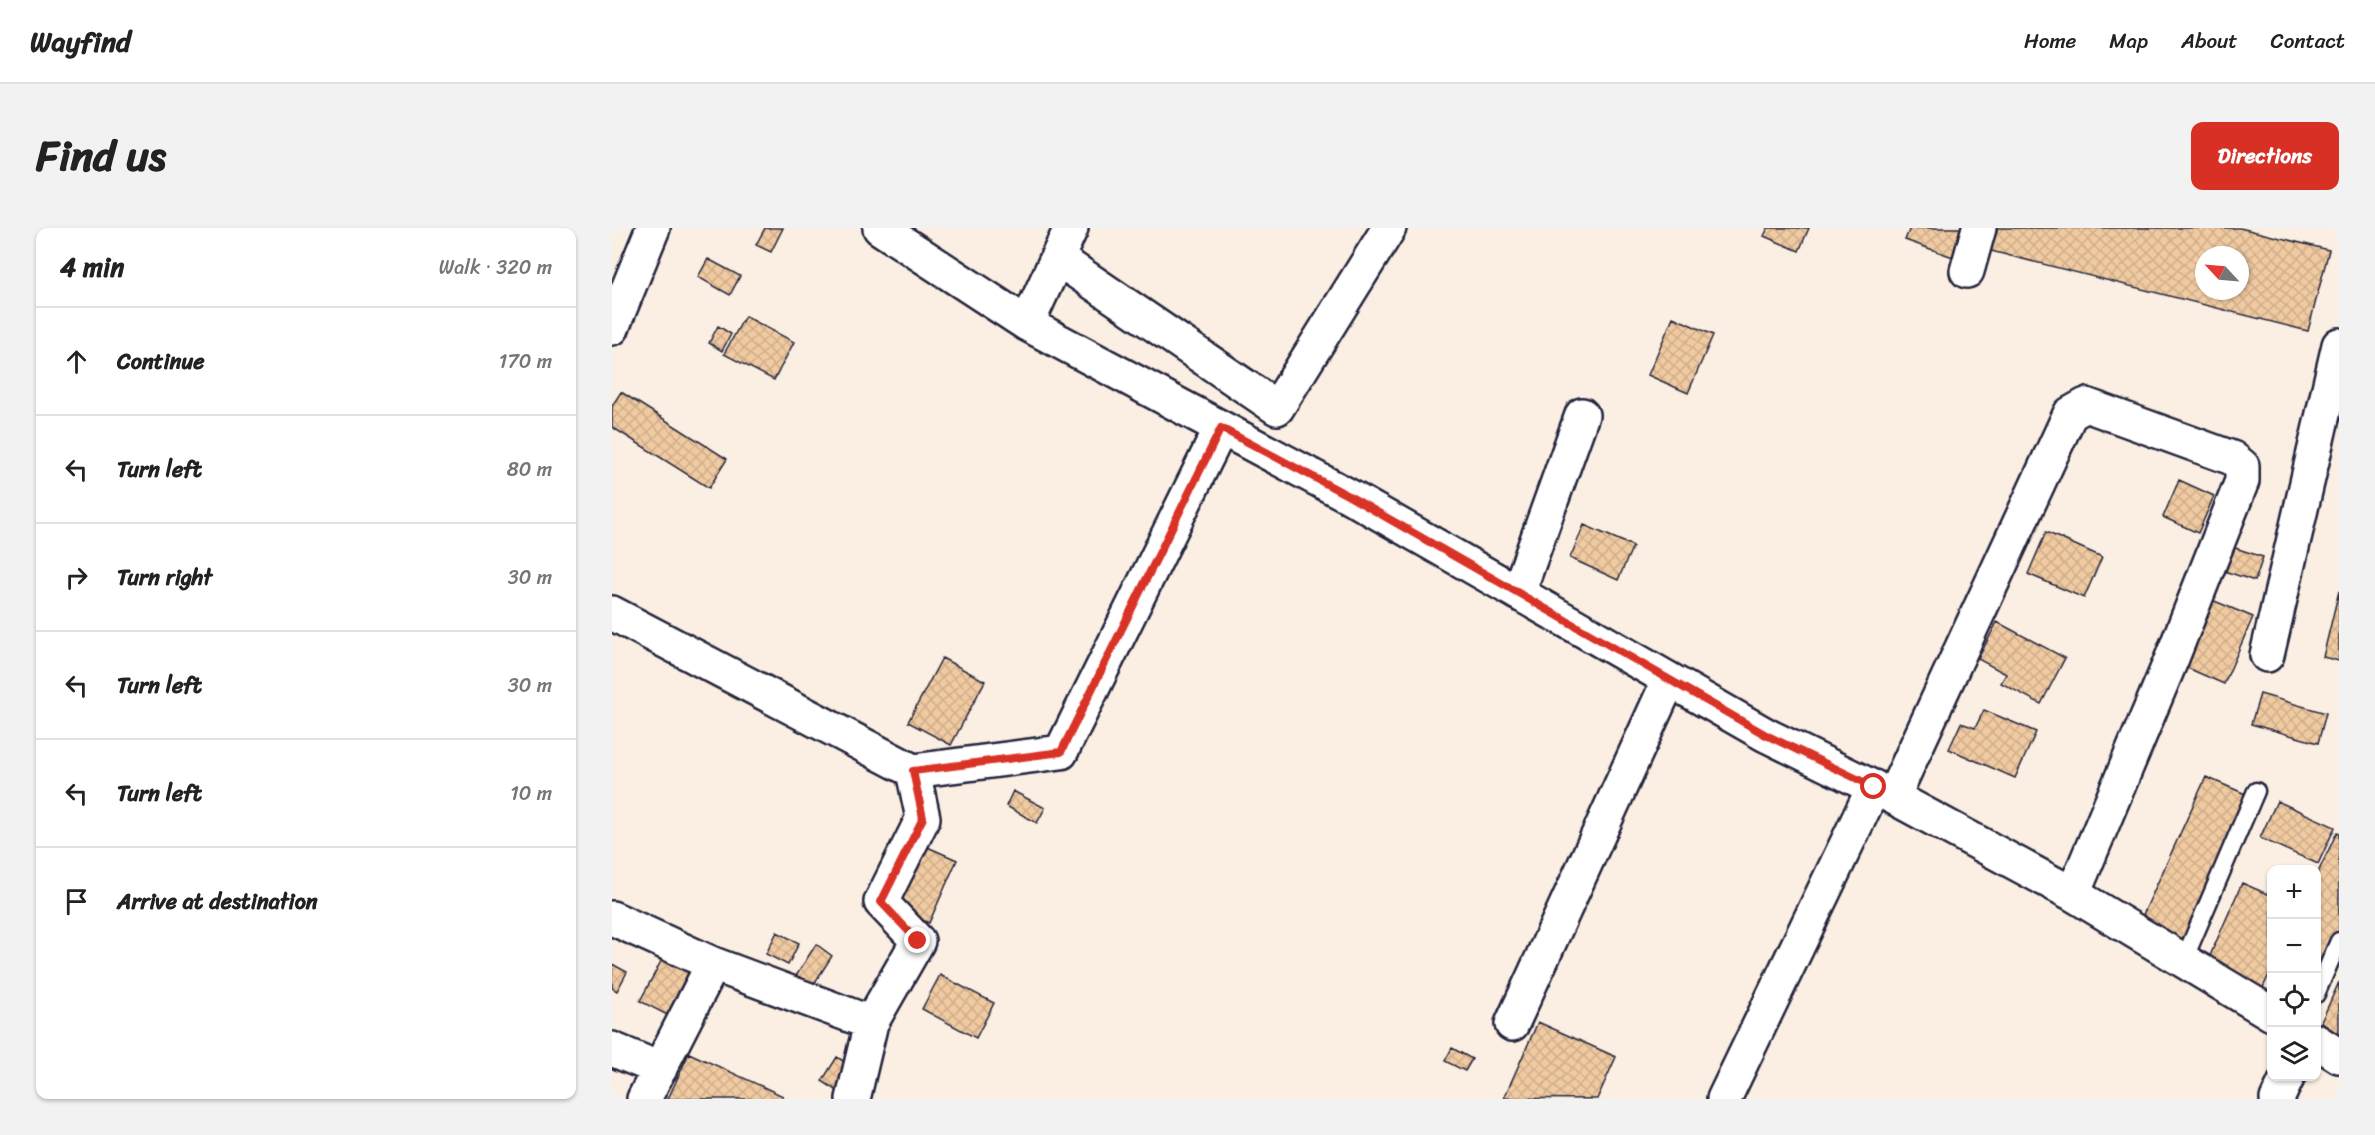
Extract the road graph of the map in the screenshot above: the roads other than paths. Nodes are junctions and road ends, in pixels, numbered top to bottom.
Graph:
1 (653, 228) edge
2 (880, 228) edge
3 (1071, 228) edge
4 (1389, 228) edge
5 (1979, 228) edge
6 (1057, 258) junction
7 (1966, 271) dead end
8 (1027, 324) junction
9 (612, 328) edge
10 (2339, 345) edge
11 (1582, 415) dead end
12 (1221, 428) junction
13 (1518, 593) junction
14 (612, 613) edge
15 (2267, 655) dead end
16 (1669, 680) junction
17 (913, 771) junction
18 (2256, 791) dead end
19 (1883, 792) junction
20 (2073, 894) junction
21 (612, 918) edge
22 (2339, 941) edge
23 (2183, 962) junction
24 (713, 964) junction
25 (2321, 982) edge
26 (2267, 1012) edge
27 (871, 1023) junction
28 (1512, 1024) dead end
29 (2321, 1044) edge
30 (612, 1049) edge
31 (2339, 1056) edge
32 (660, 1069) junction
33 (2286, 1081) edge
34 (644, 1099) edge
35 (853, 1099) edge
36 (1724, 1099) edge
37 (2277, 1099) edge

1 - 9 street
2 - 8 street
3 - 6 street
4 - 6 street
5 - 7 street
6 - 8 street
8 - 12 street
10 - 15 street
11 - 13 street
12 - 13 street
12 - 17 street
13 - 16 street
14 - 17 street
16 - 19 street
16 - 28 street
17 - 27 street
18 - 23 lane
19 - 20 street
19 - 20 street
19 - 36 street
20 - 23 street
21 - 24 street
22 - 25 lane
23 - 26 street
24 - 27 street
24 - 32 street
27 - 35 street
29 - 31 street
30 - 32 street
32 - 34 street
33 - 37 street

